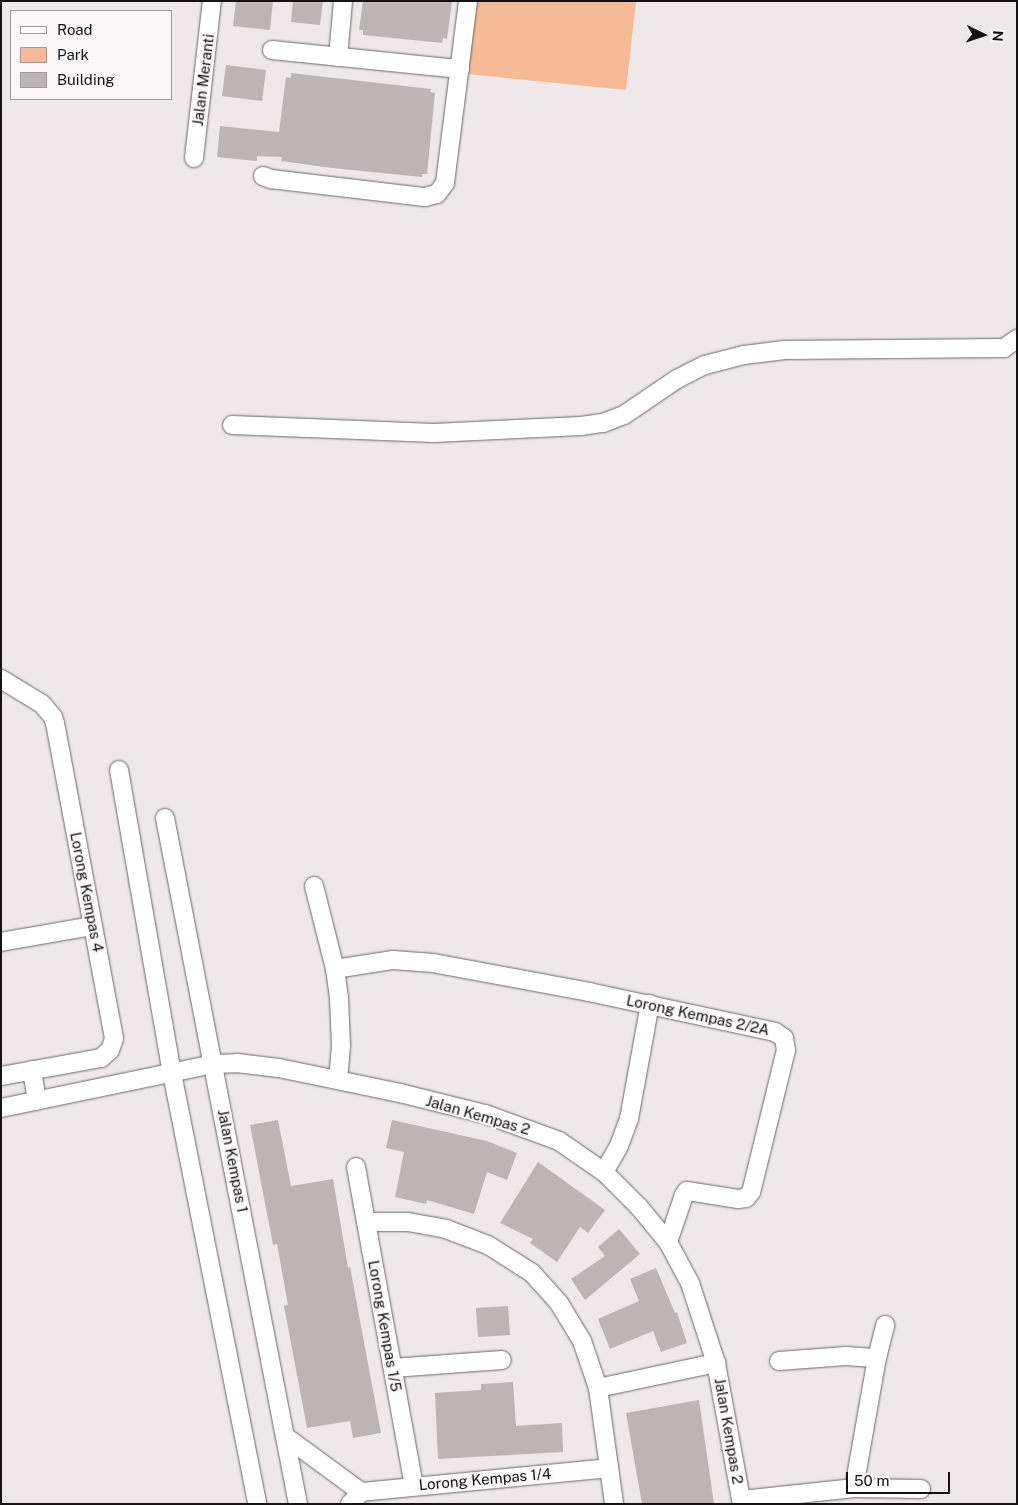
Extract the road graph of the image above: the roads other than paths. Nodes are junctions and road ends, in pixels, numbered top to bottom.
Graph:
1 (212, 1) edge
2 (343, 1) edge
3 (468, 1) edge
4 (272, 50) dead end
5 (338, 57) junction
6 (460, 69) junction
7 (194, 158) dead end
8 (263, 176) dead end
9 (1012, 345) edge
10 (232, 424) dead end
11 (1, 680) edge
12 (119, 770) dead end
13 (165, 818) dead end
14 (314, 886) dead end
15 (94, 926) junction
16 (1, 942) edge
17 (335, 968) junction
18 (650, 1004) junction
19 (214, 1064) junction
20 (32, 1070) junction
21 (172, 1073) junction
22 (1, 1076) edge
23 (338, 1079) junction
24 (37, 1101) junction
25 (1, 1108) edge
26 (356, 1167) dead end
27 (604, 1172) junction
28 (366, 1222) junction
29 (668, 1242) junction
30 (885, 1324) dead end
31 (877, 1358) junction
32 (502, 1360) dead end
33 (779, 1361) dead end
34 (716, 1363) junction
35 (393, 1368) junction
36 (598, 1388) junction
37 (286, 1437) junction
38 (609, 1468) junction
39 (414, 1486) junction
40 (854, 1488) junction
41 (921, 1489) dead end
42 (355, 1498) edge
43 (742, 1502) edge
44 (257, 1504) edge
45 (298, 1504) edge
46 (614, 1504) edge

1 - 7 street, Jalan Meranti
2 - 5 street
3 - 6 street
4 - 5 street
5 - 6 street
6 - 8 street
9 - 10 street
11 - 15 street, Lorong Kempas 4
12 - 21 street
13 - 19 street, Jalan Kempas 1
14 - 17 street
15 - 16 street
15 - 20 street, Lorong Kempas 4
17 - 18 street, Lorong Kempas 2/2A
17 - 23 street
18 - 27 street
18 - 29 street, Lorong Kempas 2/2A
19 - 21 street, Jalan Kempas 2
19 - 23 street, Jalan Kempas 2
19 - 37 street, Jalan Kempas 1
20 - 22 street, Lorong Kempas 4
20 - 24 street
21 - 24 street, Jalan Kempas 2
21 - 44 street
23 - 27 street, Jalan Kempas 2
24 - 25 street, Jalan Kempas 2
26 - 28 street, Lorong Kempas 1/5
27 - 29 street, Jalan Kempas 2
28 - 35 street, Lorong Kempas 1/5
28 - 36 street
29 - 34 street, Jalan Kempas 2
30 - 31 street
31 - 33 street
31 - 40 street
32 - 35 street
34 - 36 street
34 - 43 street, Jalan Kempas 2
35 - 39 street, Lorong Kempas 1/5
36 - 38 street
37 - 42 street, Lorong Kempas 1/4
37 - 45 street, Jalan Kempas 1
38 - 39 street, Lorong Kempas 1/4
38 - 46 street
39 - 42 street, Lorong Kempas 1/4
40 - 41 street
40 - 43 street

